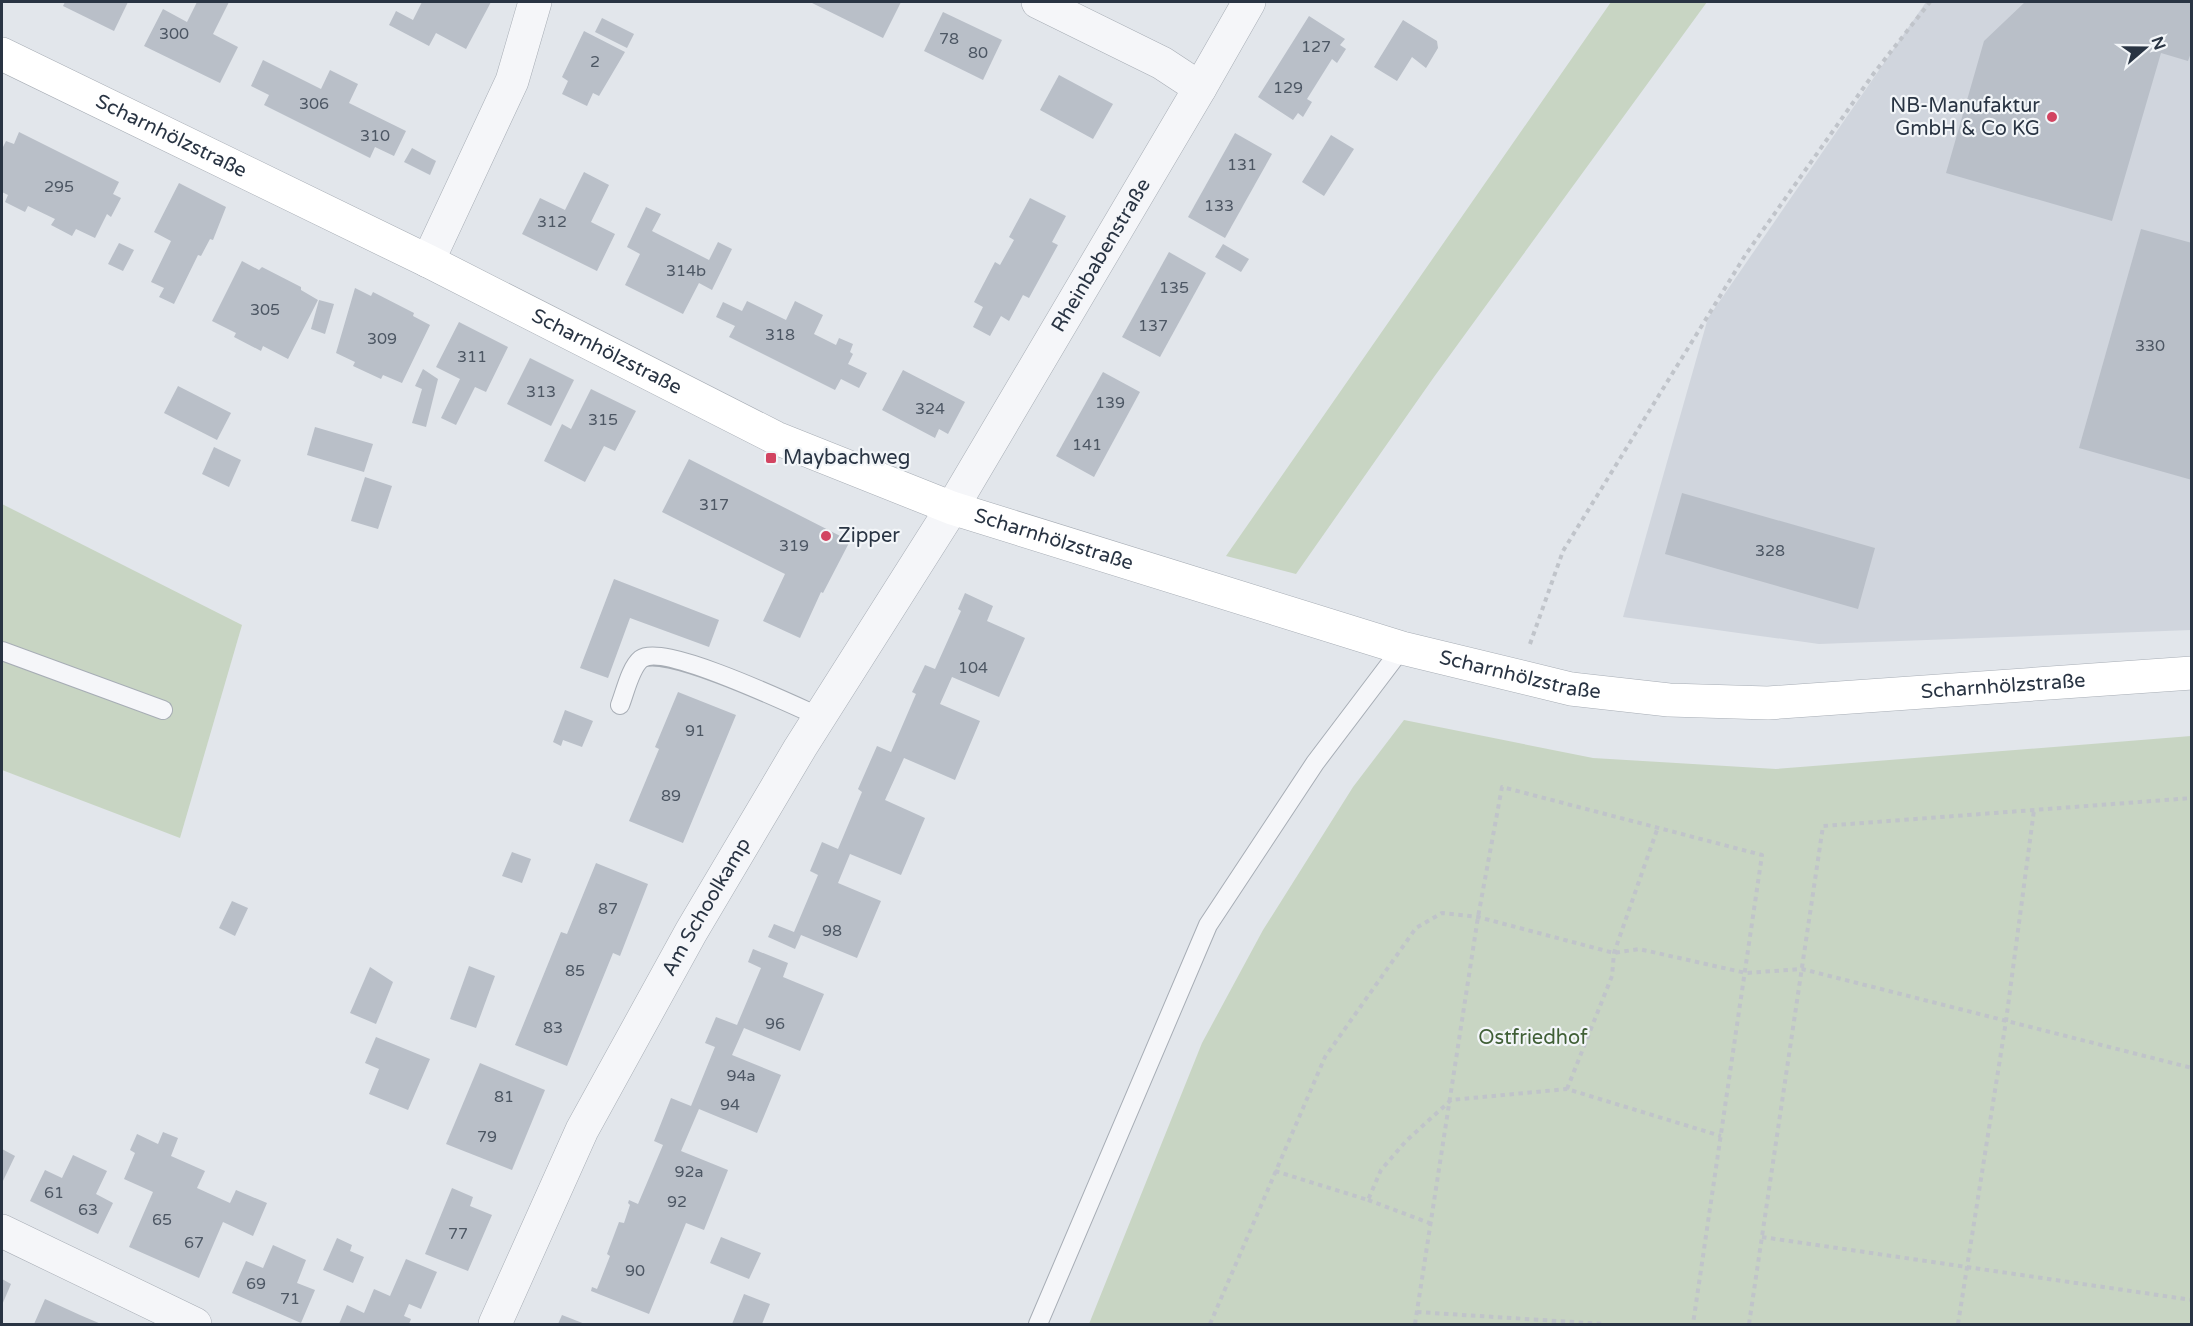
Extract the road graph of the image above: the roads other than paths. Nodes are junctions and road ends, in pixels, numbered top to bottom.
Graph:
1 (535, 2) edge
2 (1038, 2) edge
3 (1249, 2) edge
4 (2, 54) edge
5 (1200, 88) junction
6 (428, 261) junction
7 (952, 508) junction
8 (1402, 648) junction
9 (2, 651) edge
10 (2192, 673) edge
11 (620, 705) dead end
12 (163, 710) dead end
13 (820, 717) junction
14 (2, 1231) edge
15 (195, 1324) edge
16 (495, 1324) edge
17 (1038, 1324) edge

1 - 6 street
2 - 5 street
3 - 5 street, Rheinbabenstraße
4 - 6 main road, Scharnhölzstraße
5 - 7 street, Rheinbabenstraße
6 - 7 main road, Scharnhölzstraße
7 - 8 main road, Scharnhölzstraße
7 - 13 street, Am Schoolkamp
8 - 10 main road, Scharnhölzstraße
8 - 17 lane
9 - 12 lane
11 - 13 lane
13 - 16 street, Am Schoolkamp
14 - 15 street

